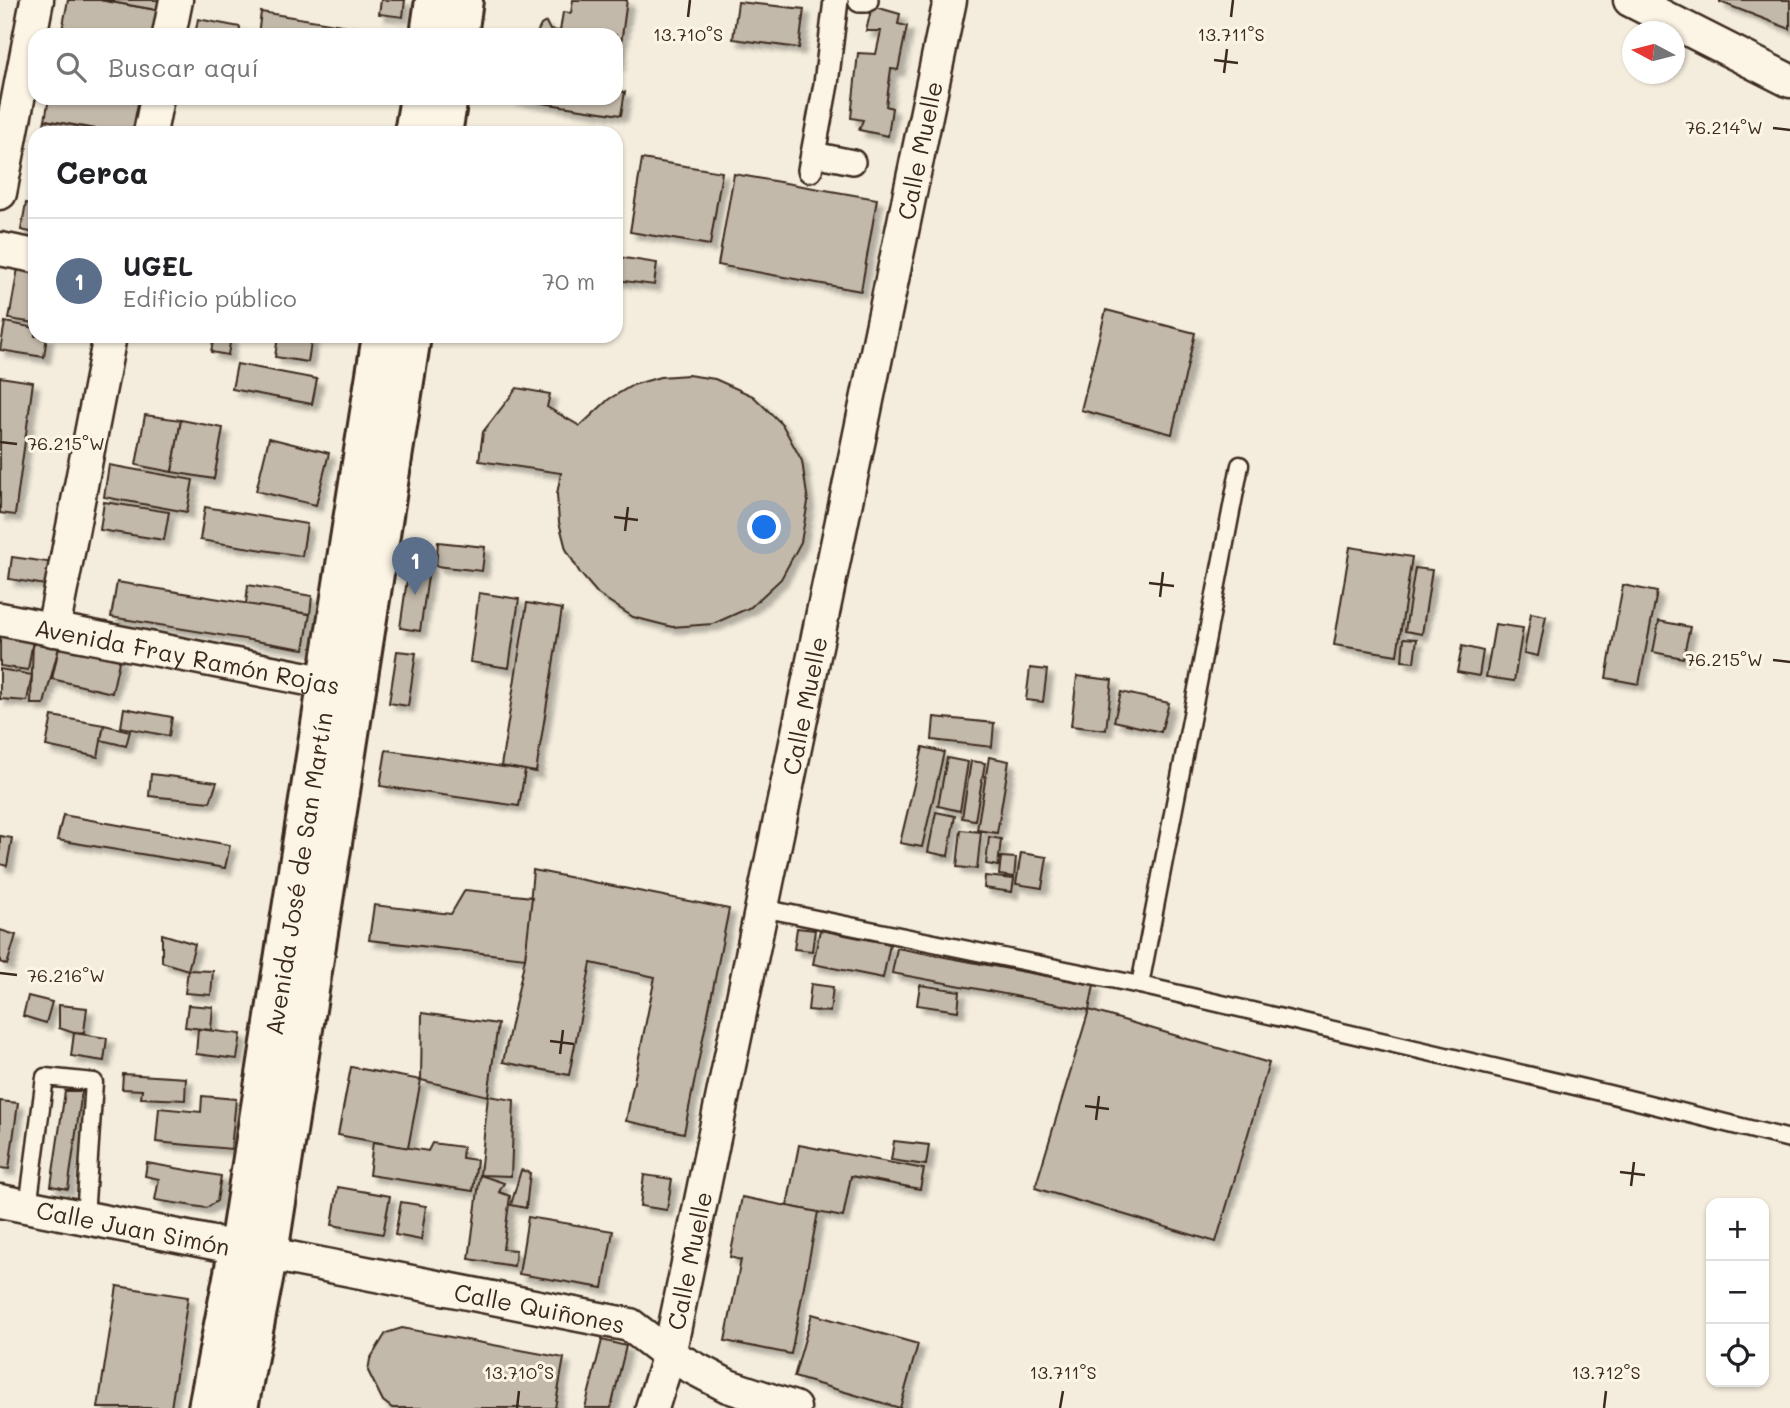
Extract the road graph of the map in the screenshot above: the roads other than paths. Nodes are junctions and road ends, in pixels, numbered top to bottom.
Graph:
1 (37, 0) edge
2 (176, 0) edge
3 (435, 0) edge
4 (463, 0) edge
5 (836, 0) edge
6 (860, 0) edge
7 (866, 0) edge
8 (950, 0) edge
9 (1630, 0) edge
10 (1670, 10) edge
11 (31, 28) edge
12 (170, 28) edge
13 (431, 28) edge
14 (459, 28) edge
15 (28, 46) edge
16 (1790, 81) edge
17 (155, 105) edge
18 (419, 105) edge
19 (447, 105) edge
20 (151, 126) edge
21 (415, 126) edge
22 (443, 126) edge
23 (853, 162) dead end
24 (1, 182) edge
25 (0, 249) edge
26 (28, 255) edge
27 (109, 343) edge
28 (381, 343) edge
29 (410, 343) edge
30 (1240, 465) dead end
31 (0, 619) edge
32 (53, 630) junction
33 (353, 688) junction
34 (762, 908) junction
35 (1140, 985) junction
36 (1790, 1139) edge
37 (14, 1204) edge
38 (85, 1217) junction
39 (253, 1250) junction
40 (669, 1355) junction
41 (208, 1408) edge
42 (238, 1408) edge
43 (652, 1408) edge
44 (794, 1408) edge

1 - 11 street
2 - 12 street
3 - 13 main road
4 - 14 main road
5 - 23 street
6 - 7 street
8 - 34 street, Calle Muelle
9 - 10 street
10 - 16 street
15 - 24 street
17 - 20 street
18 - 21 main road
19 - 22 main road
25 - 26 street
27 - 32 street
28 - 33 main road, Avenida José de San Martín
29 - 33 main road, Avenida José de San Martín
30 - 35 lane
31 - 32 street, Avenida Fray Ramón Rojas
32 - 33 street, Avenida Fray Ramón Rojas
33 - 39 main road, Avenida José de San Martín
34 - 35 lane
34 - 40 street, Calle Muelle
35 - 36 lane
37 - 38 street, Calle Juan Simón
37 - 38 lane
38 - 39 street, Calle Juan Simón
39 - 40 street, Calle Quiñones
39 - 41 main road, Avenida José de San Martín
39 - 42 main road, Avenida José de San Martín
40 - 43 street, Calle Muelle
40 - 44 street, Calle Quiñones

